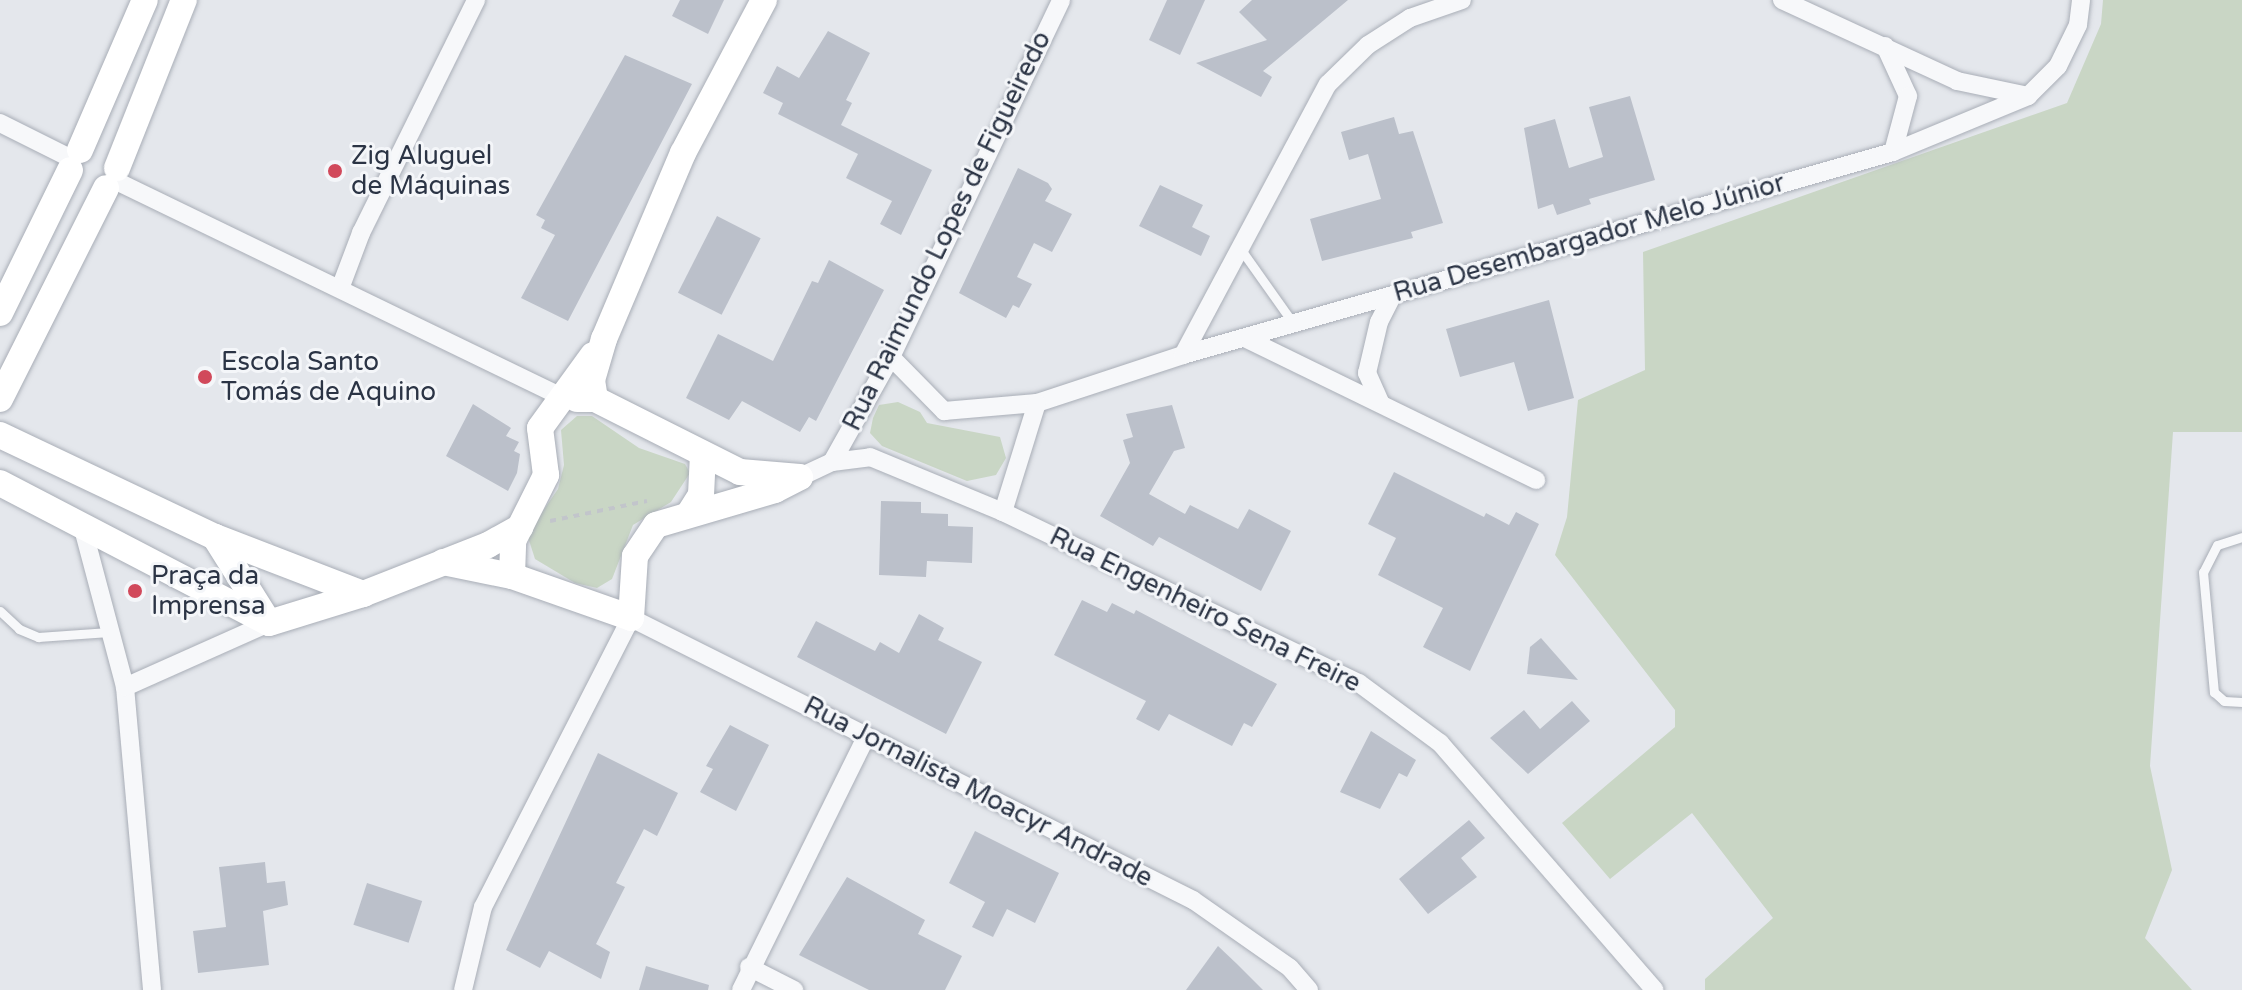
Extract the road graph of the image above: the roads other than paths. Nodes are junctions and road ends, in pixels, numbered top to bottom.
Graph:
1 (145, 0) edge
2 (184, 0) edge
3 (476, 0) edge
4 (764, 0) edge
5 (1061, 0) edge
6 (1462, 0) edge
7 (1782, 0) edge
8 (2081, 0) edge
9 (1885, 46) junction
10 (2028, 96) junction
11 (0, 123) edge
12 (1893, 152) junction
13 (74, 159) junction
14 (112, 178) junction
15 (1242, 251) junction
16 (341, 286) junction
17 (1393, 295) junction
18 (0, 313) edge
19 (1293, 323) junction
20 (1245, 338) junction
21 (604, 339) junction
22 (1183, 355) junction
23 (891, 357) junction
24 (564, 398) junction
25 (0, 399) edge
26 (595, 399) junction
27 (1380, 402) junction
28 (1037, 403) junction
29 (0, 434) edge
30 (703, 454) junction
31 (832, 462) junction
32 (800, 477) junction
33 (1536, 480) dead end
34 (0, 483) edge
35 (1003, 512) junction
36 (689, 514) junction
37 (82, 525) junction
38 (520, 527) junction
39 (215, 537) junction
40 (2242, 537) edge
41 (443, 562) junction
42 (512, 576) junction
43 (630, 582) junction
44 (363, 594) junction
45 (593, 606) junction
46 (0, 611) edge
47 (631, 618) junction
48 (269, 623) junction
49 (109, 632) junction
50 (125, 687) junction
51 (2242, 702) edge
52 (866, 737) junction
53 (749, 967) junction
54 (152, 990) edge
55 (463, 990) edge
56 (741, 990) edge
57 (794, 990) edge
58 (1309, 990) edge
59 (1655, 990) edge

1 - 13 street
2 - 14 street
3 - 16 street
4 - 21 street
5 - 23 street, Rua Raimundo Lopes de Figueiredo
6 - 15 street
7 - 9 street
8 - 10 street, Rua Desembargador Melo Júnior
9 - 10 street
9 - 12 street
10 - 12 street, Rua Desembargador Melo Júnior
11 - 13 street
12 - 17 street, Rua Desembargador Melo Júnior
13 - 14 street
13 - 14 street
13 - 18 street
14 - 16 street
14 - 25 street
15 - 19 lane
15 - 22 street
16 - 24 street
17 - 19 street, Rua Desembargador Melo Júnior
17 - 27 street
19 - 20 street, Rua Desembargador Melo Júnior
20 - 22 street, Rua Desembargador Melo Júnior
20 - 27 street
21 - 24 street
21 - 26 street
22 - 28 street, Rua Desembargador Melo Júnior
23 - 28 street, Rua Desembargador Melo Júnior
23 - 31 street, Rua Raimundo Lopes de Figueiredo
24 - 26 street
24 - 38 street
26 - 30 street
27 - 33 street
28 - 35 street
29 - 39 street
30 - 32 street
30 - 36 street
31 - 32 street
31 - 35 street, Rua Engenheiro Sena Freire
32 - 36 street
34 - 37 street
35 - 59 street, Rua Engenheiro Sena Freire
36 - 43 street
37 - 48 street
37 - 49 street
38 - 41 street
38 - 42 street
39 - 44 street
39 - 48 street
40 - 51 lane
41 - 42 street
41 - 44 street
42 - 45 street
43 - 45 street
43 - 47 street
44 - 48 street
45 - 47 street
46 - 49 lane
47 - 52 street, Rua Jornalista Moacyr Andrade
47 - 55 street
48 - 50 street
49 - 50 street
50 - 54 street
52 - 53 street
52 - 58 street, Rua Jornalista Moacyr Andrade
53 - 56 street
53 - 57 street

